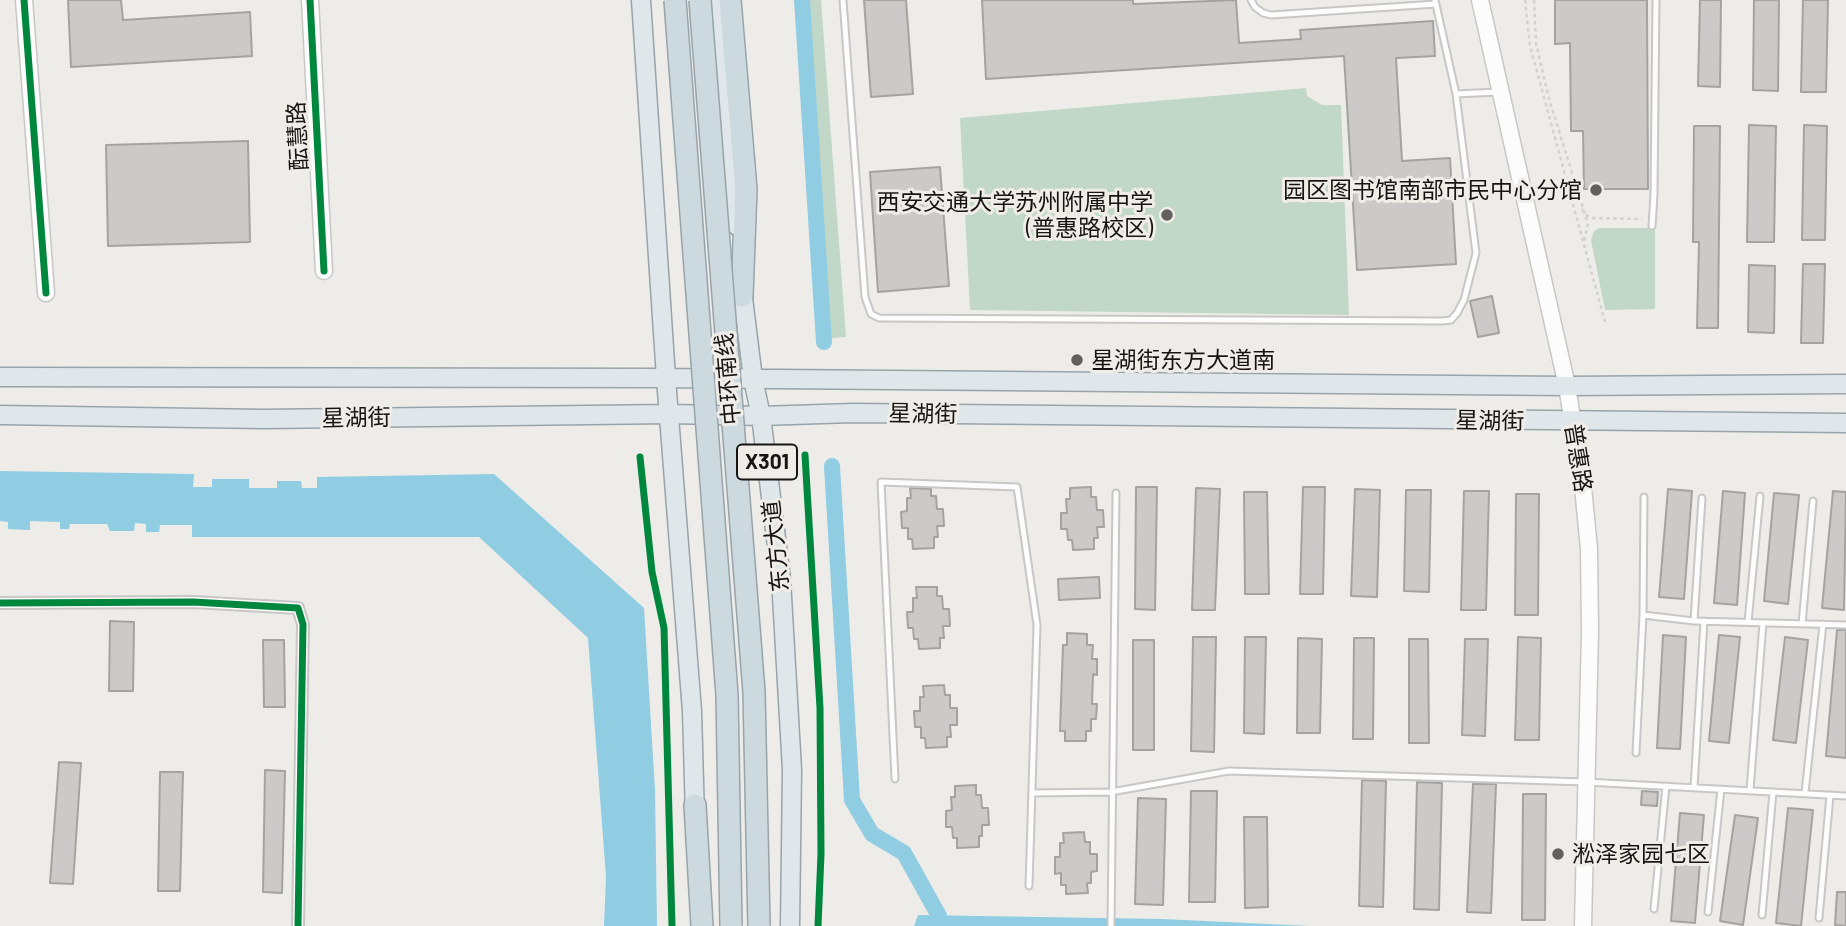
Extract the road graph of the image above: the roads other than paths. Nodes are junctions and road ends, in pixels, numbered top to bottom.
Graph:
1 (24, 0) edge
2 (310, 0) edge
3 (641, 0) edge
4 (675, 0) edge
5 (700, 0) edge
6 (719, 0) edge
7 (730, 0) edge
8 (843, 0) edge
9 (1251, 0) edge
10 (1480, 0) edge
11 (1656, 0) edge
12 (1435, 2) edge
13 (1501, 92) junction
14 (1456, 94) junction
15 (1652, 226) dead end
16 (324, 271) dead end
17 (46, 293) dead end
18 (742, 296) junction
19 (0, 377) edge
20 (666, 378) junction
21 (753, 379) junction
22 (1846, 384) edge
23 (1567, 386) junction
24 (670, 414) junction
25 (0, 415) edge
26 (761, 416) junction
27 (1572, 422) junction
28 (1846, 423) edge
29 (1115, 493) dead end
30 (1760, 496) dead end
31 (1644, 497) dead end
32 (1702, 498) dead end
33 (1812, 501) dead end
34 (0, 603) edge
35 (1643, 615) junction
36 (1694, 621) junction
37 (1704, 621) junction
38 (1748, 622) junction
39 (1763, 623) junction
40 (1802, 624) junction
41 (1823, 624) junction
42 (1846, 625) edge
43 (1636, 753) dead end
44 (895, 779) dead end
45 (1586, 782) junction
46 (1666, 786) junction
47 (1694, 787) junction
48 (1721, 789) junction
49 (1751, 790) junction
50 (1111, 792) junction
51 (1773, 792) junction
52 (1032, 793) junction
53 (1805, 793) junction
54 (1830, 795) junction
55 (1846, 796) edge
56 (695, 805) junction
57 (1029, 886) dead end
58 (1654, 909) dead end
59 (1708, 912) dead end
60 (1762, 915) dead end
61 (1819, 918) dead end
62 (1583, 924) edge
63 (298, 926) edge
64 (694, 926) edge
65 (702, 926) edge
66 (731, 926) edge
67 (759, 926) edge
68 (790, 926) edge
69 (1111, 926) edge

1 - 17 main road
2 - 16 main road, 酝慧路
3 - 20 main road
4 - 66 highway, 中环南线, bridge
5 - 67 highway, 中环南线, bridge
6 - 18 main road, 东方大道 / X301
7 - 18 highway
8 - 14 lane
9 - 12 lane
10 - 13 main road, 普惠路
11 - 15 lane
12 - 14 lane
13 - 14 lane
13 - 23 main road, 普惠路
18 - 21 main road, 东方大道 / X301
19 - 20 main road, 星湖街
20 - 21 main road, 星湖街
20 - 24 main road
21 - 23 main road, 星湖街
21 - 26 main road, 东方大道 / X301
22 - 23 main road, 星湖街
23 - 27 main road, 普惠路
24 - 25 main road, 星湖街
24 - 26 main road, 星湖街
24 - 56 main road
26 - 27 main road, 星湖街
26 - 68 main road, 东方大道 / X301
27 - 28 main road, 星湖街
27 - 45 main road, 普惠路
29 - 50 lane
30 - 38 lane
31 - 35 lane
32 - 36 lane
33 - 40 lane
34 - 63 street
35 - 36 lane
35 - 43 lane
36 - 37 lane
37 - 38 lane
37 - 47 lane
38 - 39 lane
39 - 40 lane
39 - 49 lane
40 - 41 lane
41 - 42 lane
41 - 53 lane
44 - 52 lane
45 - 46 lane
45 - 50 lane
45 - 62 main road, 普惠路
46 - 47 lane
46 - 58 lane
47 - 48 lane
48 - 49 lane
48 - 59 lane
49 - 51 lane
50 - 52 lane
50 - 69 lane
51 - 53 lane
51 - 60 lane
52 - 57 lane
53 - 54 lane
54 - 55 lane
54 - 61 lane
56 - 64 main road
56 - 65 highway

